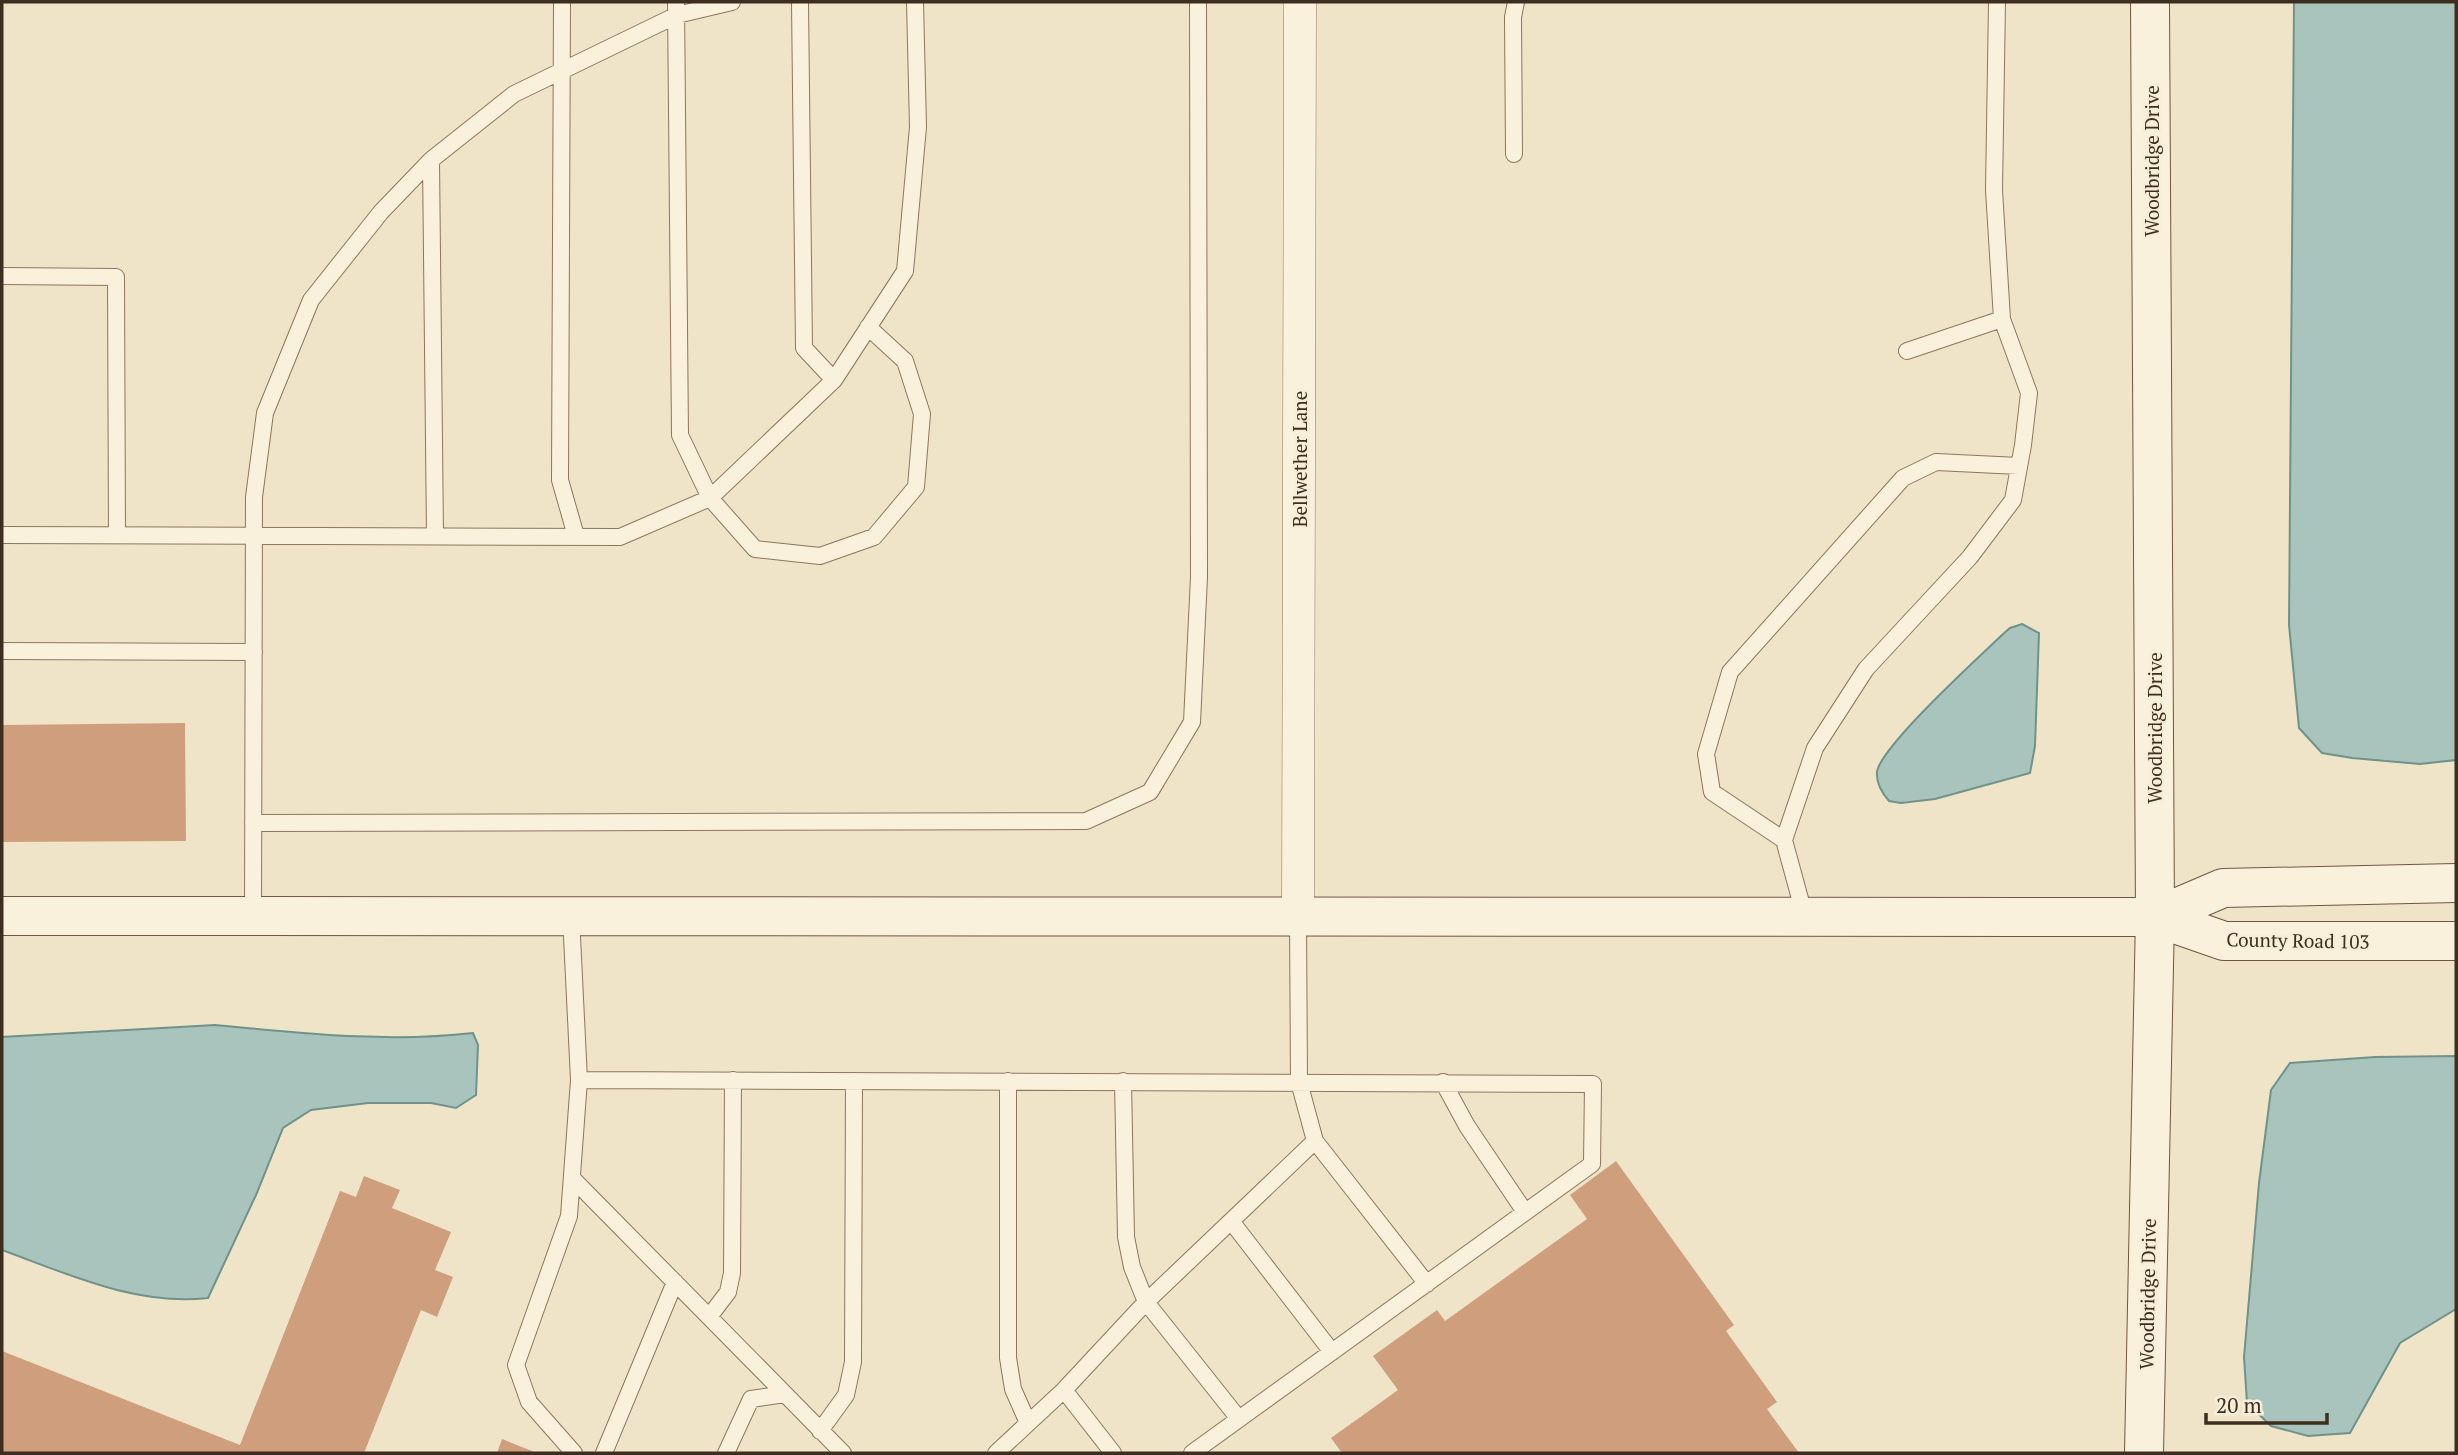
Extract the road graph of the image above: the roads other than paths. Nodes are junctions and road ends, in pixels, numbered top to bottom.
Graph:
1 (562, 2) edge
2 (732, 2) edge
3 (800, 2) edge
4 (915, 2) edge
5 (1198, 2) edge
6 (1300, 2) edge
7 (1516, 2) edge
8 (1997, 2) edge
9 (2150, 2) edge
10 (677, 8) edge
11 (563, 70) junction
12 (1514, 155) dead end
13 (431, 160) junction
14 (2, 275) edge
15 (2002, 319) junction
16 (868, 327) junction
17 (1907, 351) dead end
18 (834, 380) junction
19 (2019, 466) junction
20 (710, 498) junction
21 (2, 535) edge
22 (117, 535) junction
23 (254, 535) junction
24 (435, 536) junction
25 (576, 536) junction
26 (2, 651) edge
27 (254, 652) junction
28 (253, 824) junction
29 (1784, 840) junction
30 (2456, 883) edge
31 (2, 916) edge
32 (253, 916) junction
33 (571, 916) junction
34 (1298, 917) junction
35 (1805, 917) junction
36 (2155, 917) junction
37 (2456, 941) edge
38 (579, 1080) junction
39 (733, 1080) junction
40 (854, 1081) junction
41 (1008, 1081) junction
42 (1124, 1081) junction
43 (1299, 1082) junction
44 (1443, 1082) junction
45 (1315, 1142) junction
46 (572, 1178) junction
47 (1525, 1212) junction
48 (1231, 1220) junction
49 (675, 1282) junction
50 (1427, 1284) junction
51 (1146, 1302) junction
52 (709, 1317) junction
53 (1332, 1352) junction
54 (1064, 1390) junction
55 (785, 1394) junction
56 (1239, 1419) junction
57 (1028, 1423) junction
58 (820, 1430) junction
59 (574, 1453) edge
60 (604, 1453) edge
61 (726, 1453) edge
62 (843, 1453) edge
63 (996, 1453) edge
64 (1113, 1453) edge
65 (1192, 1453) edge
66 (2144, 1453) edge

1 - 11 lane
2 - 10 lane
3 - 18 lane
4 - 16 lane
5 - 28 lane
6 - 34 street, Bellwether Lane
7 - 12 lane
8 - 15 lane
9 - 36 street, Woodbridge Drive
10 - 11 lane
10 - 20 lane
11 - 13 lane
11 - 25 lane
13 - 23 lane
13 - 24 lane
14 - 22 lane
15 - 17 lane
15 - 19 lane
16 - 18 lane
16 - 20 lane
18 - 20 lane
19 - 29 lane
19 - 29 lane
20 - 25 lane
21 - 22 lane
22 - 23 lane
23 - 24 lane
23 - 27 lane
24 - 25 lane
26 - 27 lane
27 - 28 lane
28 - 32 lane
29 - 35 lane
30 - 36 street
31 - 32 street
32 - 33 street
33 - 34 street
33 - 38 lane
34 - 35 street
34 - 43 lane
35 - 36 street
36 - 37 street, County Road 103
36 - 66 street, Woodbridge Drive
38 - 39 lane
38 - 46 lane
39 - 40 lane
39 - 52 lane
40 - 41 lane
40 - 58 lane
41 - 42 lane
41 - 57 lane
42 - 43 lane
42 - 51 lane
43 - 44 lane
43 - 45 lane
44 - 47 lane
44 - 47 lane
45 - 48 lane
45 - 50 lane
46 - 49 lane
46 - 59 lane
47 - 50 lane
48 - 51 lane
48 - 53 lane
49 - 52 lane
49 - 60 lane
50 - 53 lane
51 - 54 lane
51 - 56 lane
52 - 55 lane
53 - 56 lane
54 - 57 lane
54 - 64 lane
55 - 58 lane
55 - 61 lane
56 - 65 lane
57 - 63 lane
58 - 62 lane

